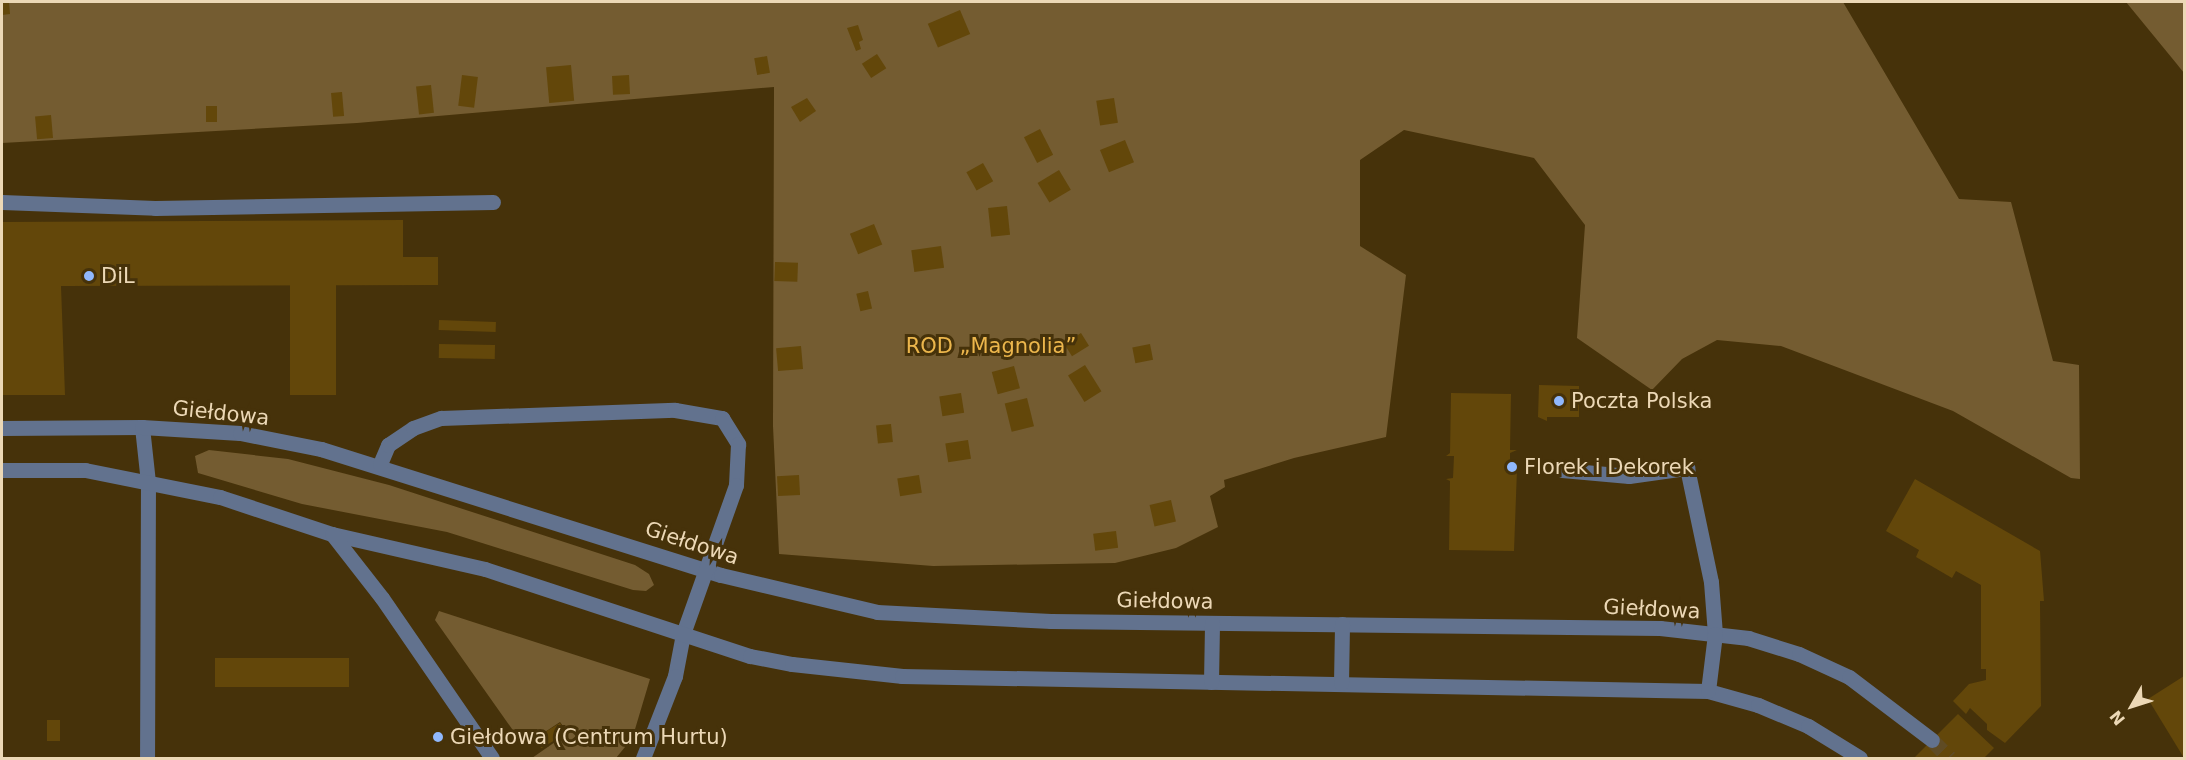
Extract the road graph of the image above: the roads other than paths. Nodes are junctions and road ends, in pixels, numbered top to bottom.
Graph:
1 (2, 202) edge
2 (493, 202) dead end
3 (142, 427) junction
4 (2, 428) edge
5 (380, 464) junction
6 (2, 470) edge
7 (1562, 470) dead end
8 (148, 482) junction
9 (332, 534) junction
10 (706, 570) junction
11 (1212, 623) junction
12 (1342, 624) junction
13 (683, 634) junction
14 (1715, 634) junction
15 (1211, 682) junction
16 (1341, 684) junction
17 (1708, 691) junction
18 (1932, 740) tunnel mouth
19 (147, 759) edge
20 (492, 759) edge
21 (643, 759) edge
22 (1860, 759) edge

1 - 2 street
3 - 4 street, Giełdowa
3 - 5 street, Giełdowa
3 - 8 street
5 - 10 street, Giełdowa
5 - 10 street
6 - 8 street
7 - 14 street
8 - 9 street
8 - 19 street
9 - 13 street
9 - 20 street
10 - 11 street, Giełdowa
10 - 13 street
11 - 12 street, Giełdowa
11 - 15 street
12 - 14 street, Giełdowa
12 - 16 street
13 - 15 street
13 - 21 street
14 - 17 street, Giełdowa
14 - 18 street
15 - 16 street
16 - 17 street
17 - 22 street

